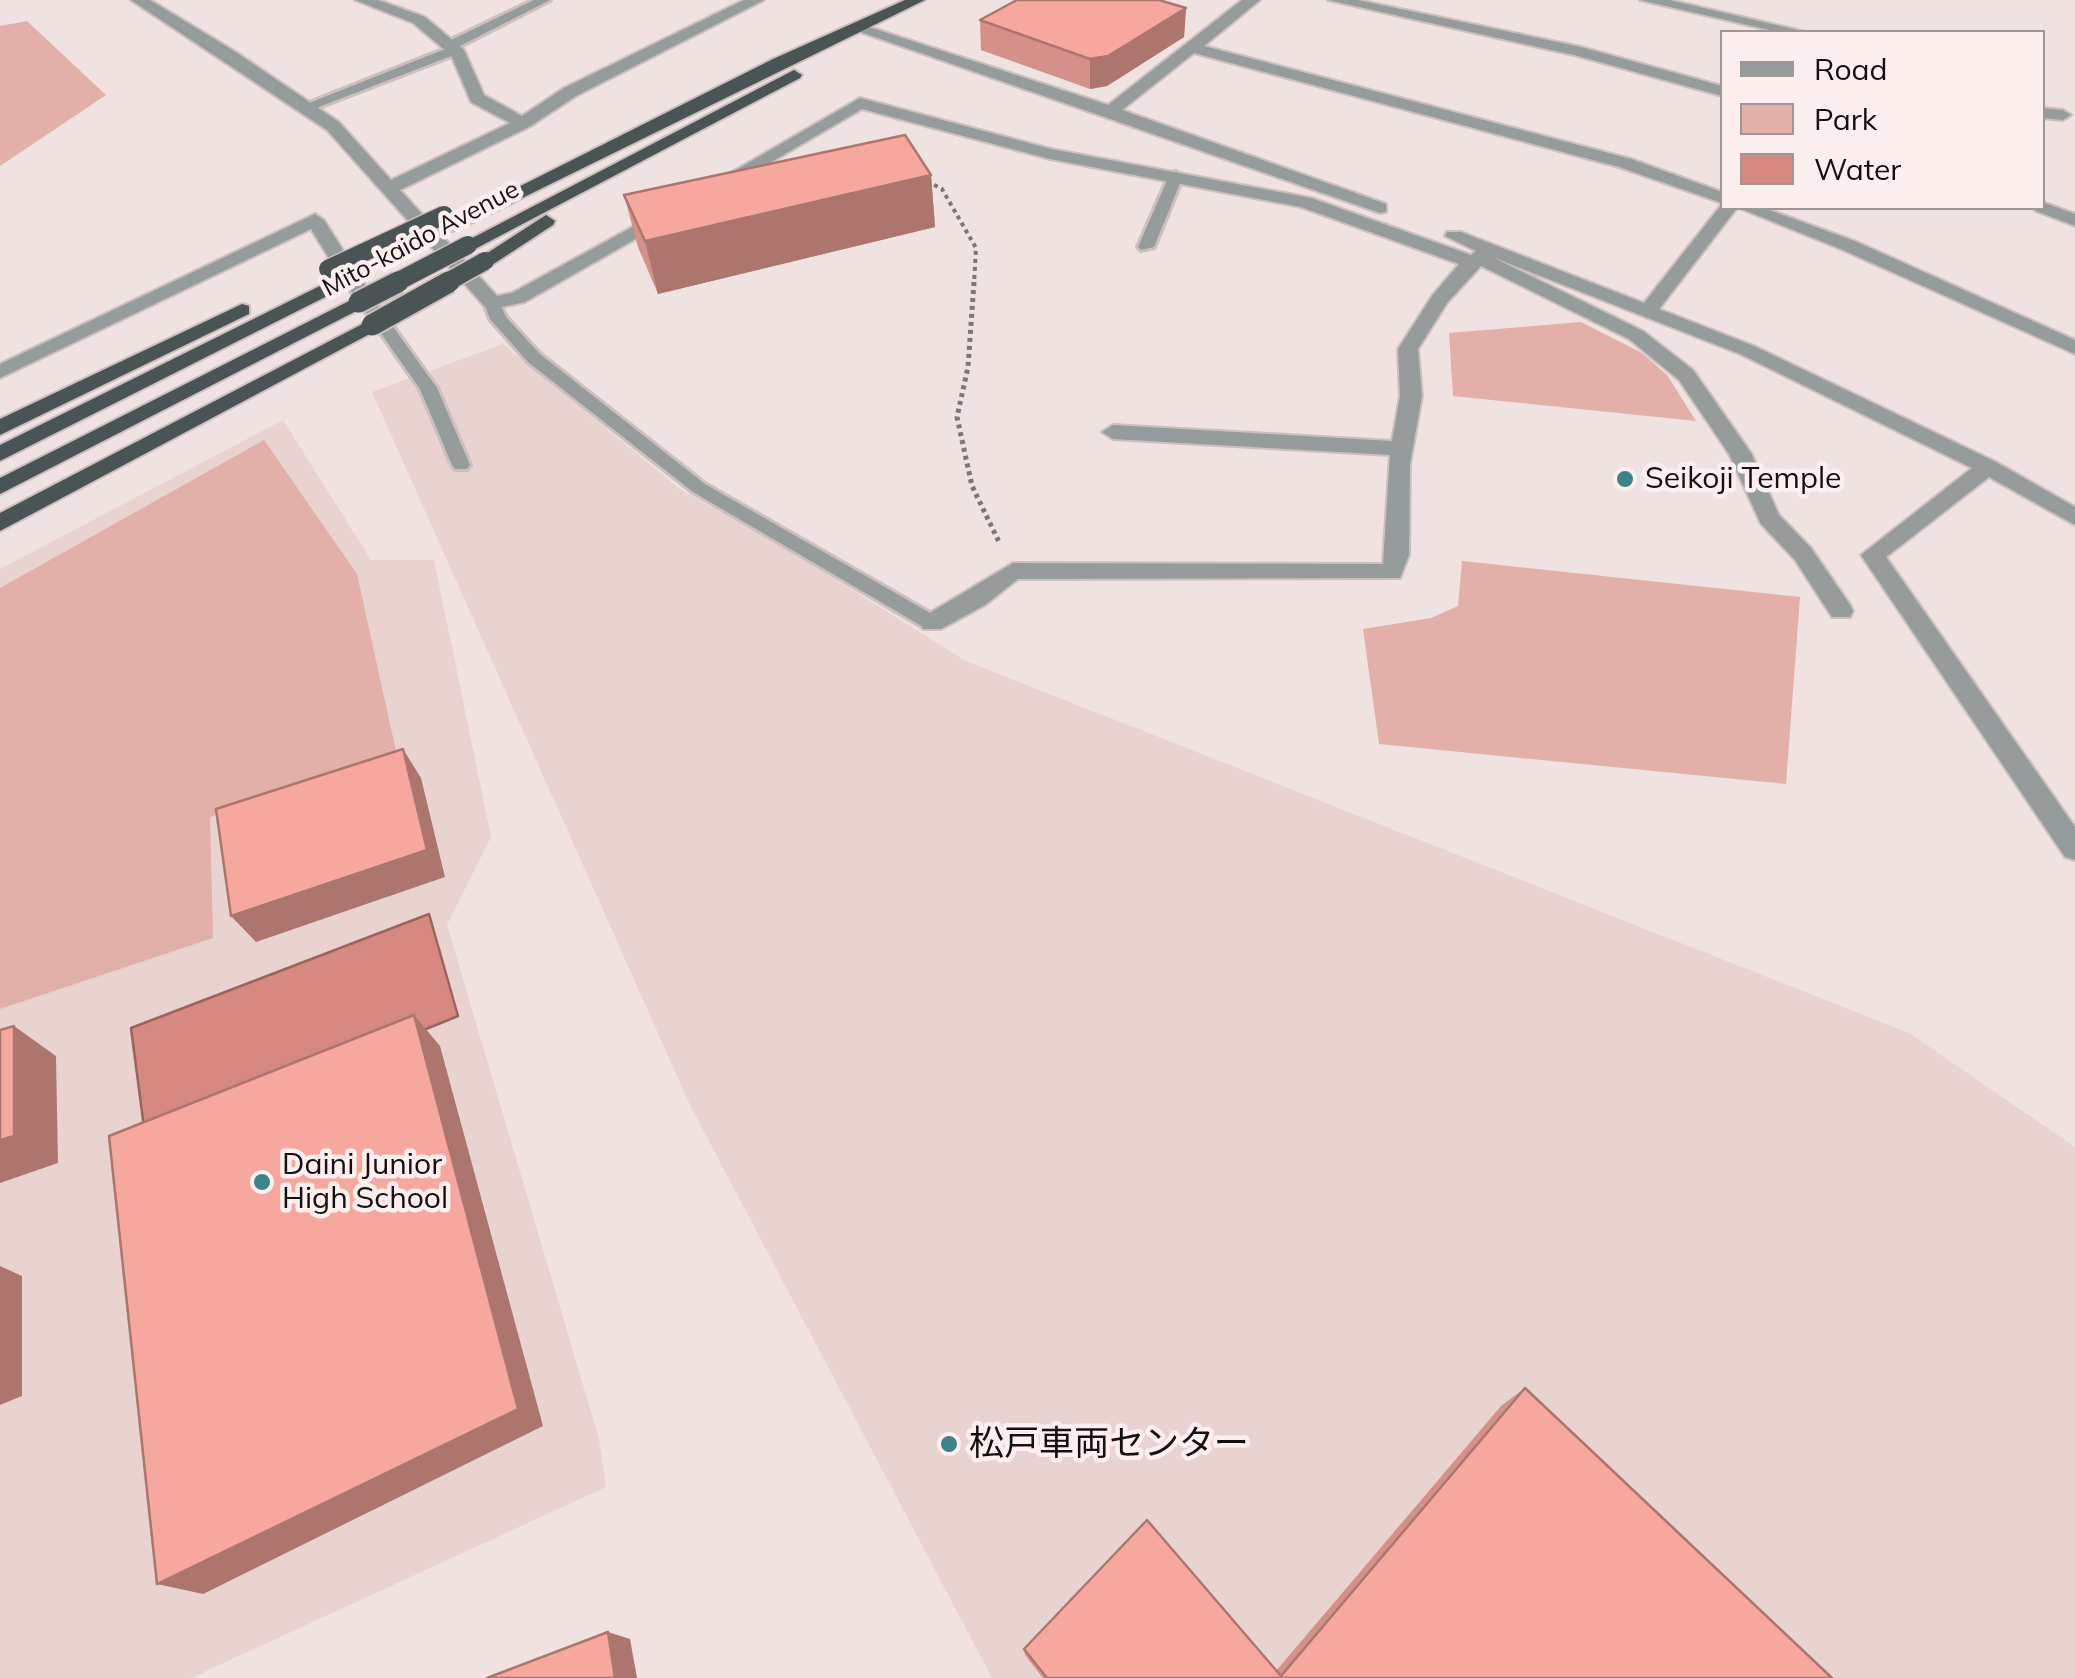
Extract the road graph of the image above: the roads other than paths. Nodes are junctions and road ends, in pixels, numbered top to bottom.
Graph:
1 (139, 0) edge
2 (364, 0) edge
3 (544, 0) edge
4 (756, 0) edge
5 (917, 0) edge
6 (1252, 0) edge
7 (1336, 0) edge
8 (1648, 0) edge
9 (860, 29) junction
10 (1789, 30) edge
11 (452, 48) junction
12 (1194, 48) junction
13 (1720, 90) edge
14 (306, 107) junction
15 (1110, 110) junction
16 (2045, 113) edge
17 (2063, 115) dead end
18 (523, 123) junction
19 (1176, 176) junction
20 (391, 187) junction
21 (578, 188) junction
22 (1720, 197) edge
23 (2045, 208) edge
24 (1726, 210) edge
25 (1753, 210) edge
26 (2075, 220) edge
27 (1146, 247) dead end
28 (1481, 257) junction
29 (346, 285) junction
30 (492, 303) junction
31 (1650, 309) junction
32 (2075, 348) edge
33 (0, 372) edge
34 (0, 428) edge
35 (1113, 432) dead end
36 (1401, 449) junction
37 (0, 454) edge
38 (461, 465) dead end
39 (1988, 467) junction
40 (0, 487) edge
41 (2075, 518) edge
42 (0, 523) edge
43 (1842, 611) dead end
44 (932, 623) joint
45 (2075, 849) edge

1 - 14 street
2 - 11 street
3 - 11 lane
4 - 18 street
5 - 9 highway, Mito-kaido Avenue
6 - 12 street
7 - 13 street
8 - 10 street
9 - 15 street
9 - 21 highway, Mito-kaido Avenue
9 - 29 highway, Mito-kaido Avenue
11 - 14 lane
11 - 18 street
12 - 15 street
12 - 22 street
14 - 20 street
15 - 28 street
16 - 17 street
18 - 20 street
19 - 27 lane
19 - 28 street
19 - 30 street
20 - 30 street
21 - 29 highway, Mito-kaido Avenue, bridge
21 - 42 highway, bridge
23 - 26 street
24 - 31 street
25 - 32 street
28 - 31 street
28 - 36 street
28 - 43 street
29 - 33 street
29 - 34 highway
29 - 37 highway, Mito-kaido Avenue
29 - 38 lane
29 - 40 highway, Mito-kaido Avenue
30 - 44 lane
31 - 39 street
35 - 36 street
36 - 44 street
39 - 41 street
39 - 45 street

